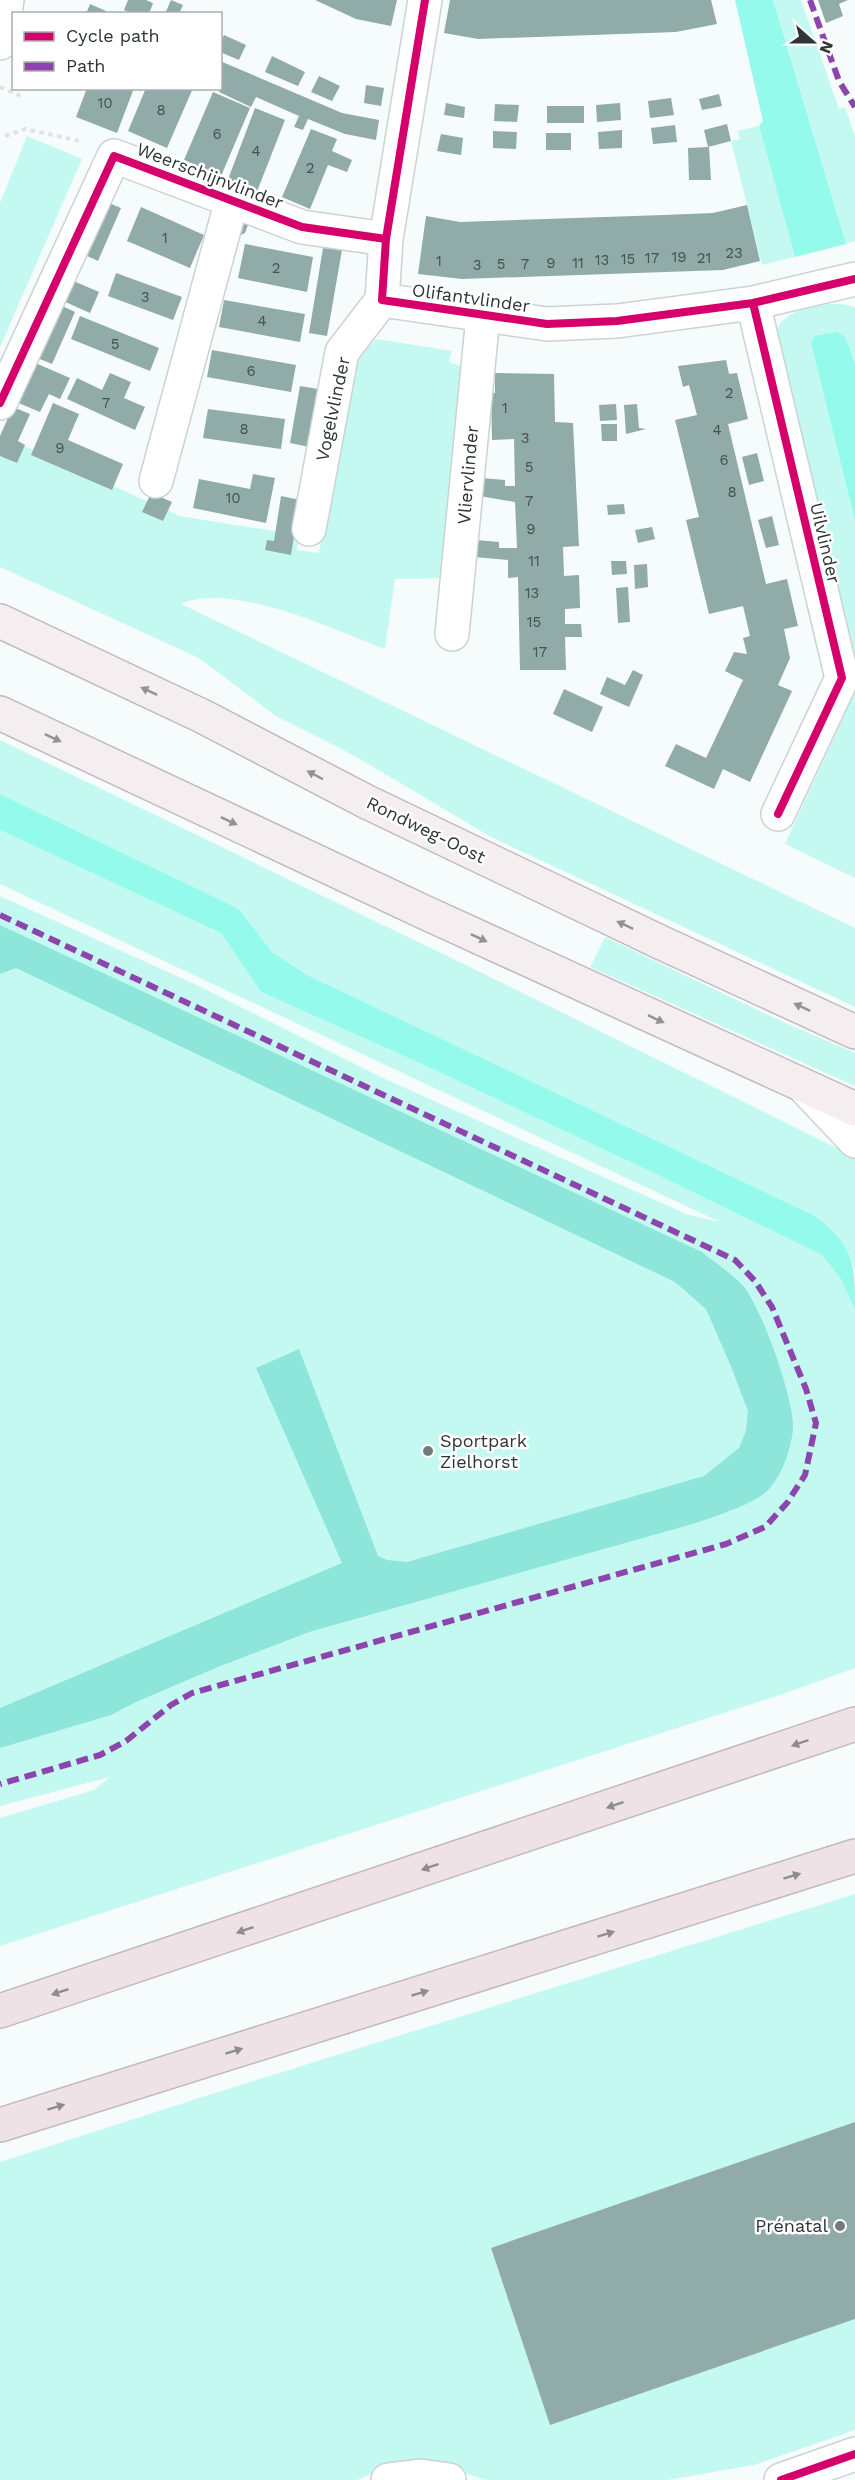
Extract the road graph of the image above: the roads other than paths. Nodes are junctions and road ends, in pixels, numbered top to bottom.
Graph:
1 (8, 0) edge
2 (424, 0) edge
3 (0, 44) edge
4 (232, 200) junction
5 (386, 239) junction
6 (855, 279) edge
7 (382, 300) junction
8 (753, 303) junction
9 (483, 316) junction
10 (0, 403) edge
11 (156, 481) dead end
12 (309, 529) dead end
13 (0, 621) edge
14 (452, 634) dead end
15 (0, 713) edge
16 (778, 814) dead end
17 (855, 1032) edge
18 (806, 1088) junction
19 (855, 1109) edge
20 (855, 1141) edge
21 (855, 1724) edge
22 (855, 1856) edge
23 (0, 2011) edge
24 (0, 2125) edge
25 (855, 2454) edge
26 (388, 2480) edge
27 (449, 2480) edge
28 (781, 2480) edge

1 - 3 street
2 - 5 street
4 - 5 street, Weerschijnvlinder
4 - 10 street, Weerschijnvlinder
4 - 11 street, Weerschijnvlinder
5 - 7 street
6 - 8 street, Olifantvlinder
7 - 9 street, Olifantvlinder
7 - 12 street, Vogelvlinder
8 - 9 street, Olifantvlinder
8 - 16 street, Uilvlinder
9 - 14 street, Vliervlinder
17 -> 13 main road, Rondweg-Oost
15 -> 18 main road
18 - 19 main road
18 - 20 street
21 -> 23 highway
24 -> 22 highway
25 - 28 street
26 - 27 street

